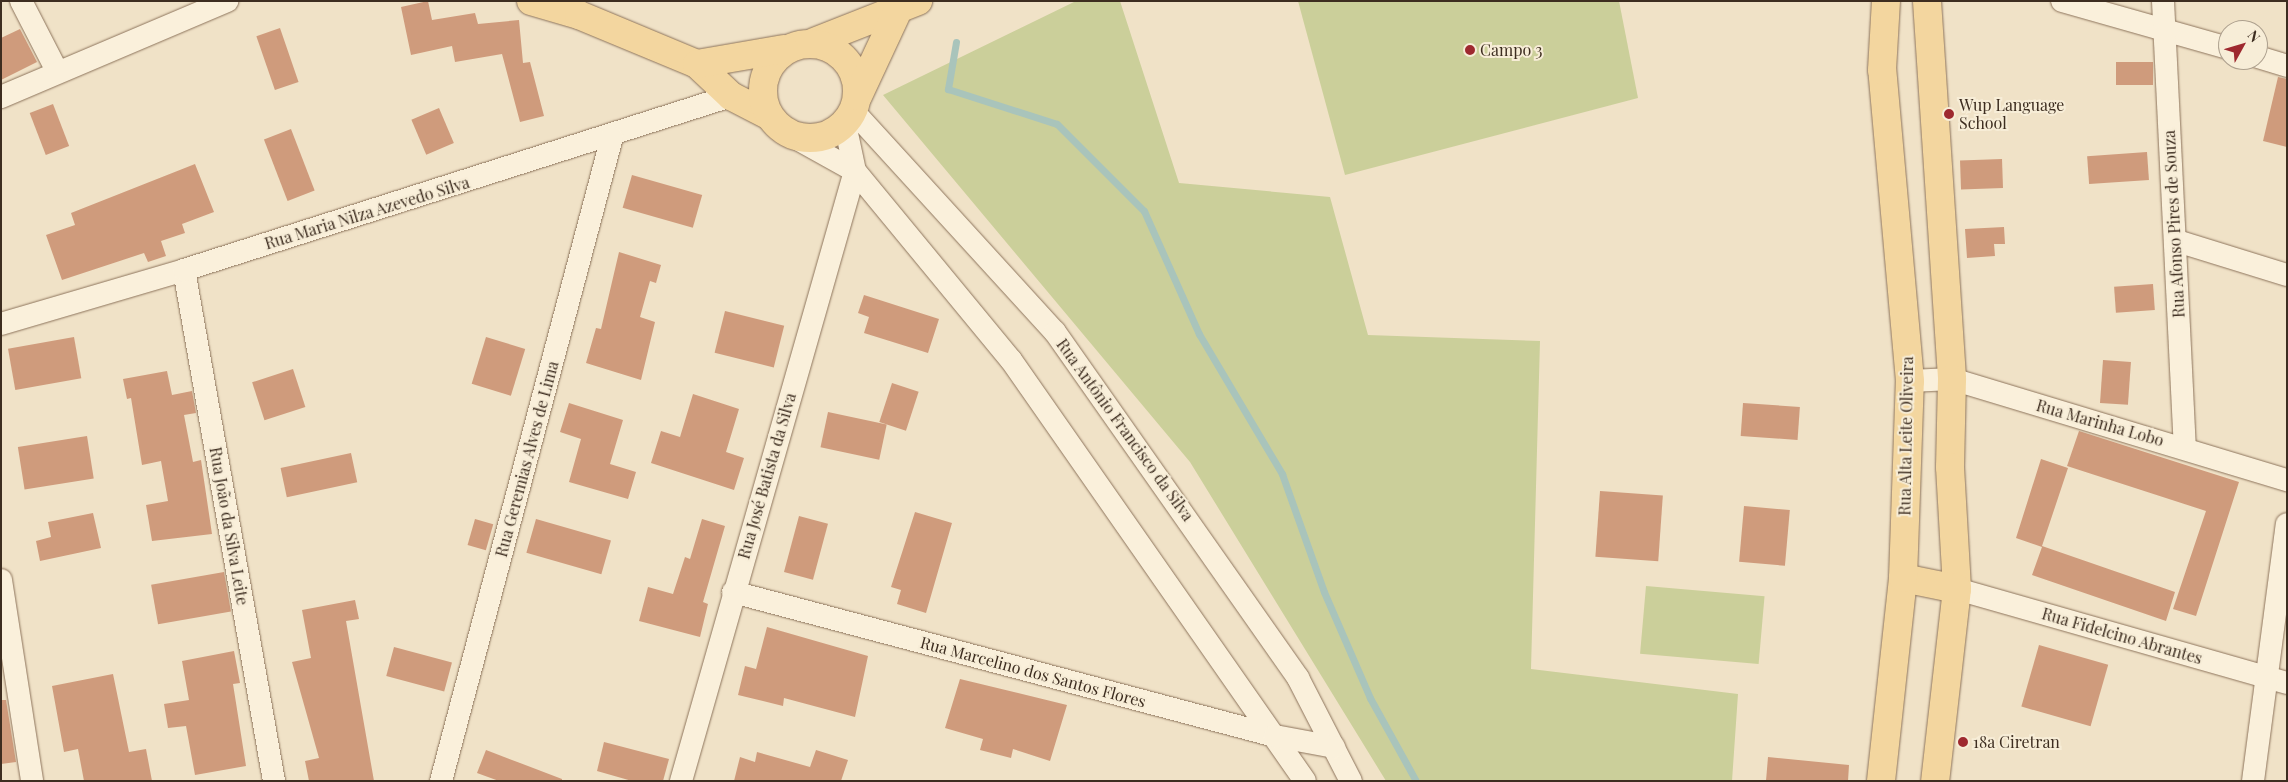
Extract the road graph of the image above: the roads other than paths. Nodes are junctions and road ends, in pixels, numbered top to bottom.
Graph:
1 (21, 1) edge
2 (227, 1) edge
3 (530, 1) edge
4 (1886, 1) edge
5 (1927, 1) edge
6 (2062, 1) edge
7 (2163, 1) edge
8 (909, 5) edge
9 (2161, 28) junction
10 (814, 42) junction
11 (2218, 45) edge
12 (784, 49) junction
13 (2268, 60) edge
14 (697, 64) junction
15 (2287, 66) edge
16 (57, 71) junction
17 (731, 96) junction
18 (1, 97) edge
19 (852, 111) junction
20 (768, 116) junction
21 (790, 136) junction
22 (612, 137) junction
23 (855, 171) junction
24 (2177, 241) junction
25 (184, 270) junction
26 (2287, 275) edge
27 (1, 324) edge
28 (1952, 379) junction
29 (1910, 382) junction
30 (2185, 447) junction
31 (2287, 480) edge
32 (2287, 524) edge
33 (1902, 578) junction
34 (1, 580) edge
35 (1957, 590) junction
36 (734, 592) junction
37 (2277, 680) edge
38 (1275, 736) junction
39 (1334, 747) junction
40 (2255, 780) edge
41 (32, 781) edge
42 (274, 781) edge
43 (441, 781) edge
44 (680, 781) edge
45 (1305, 781) edge
46 (1351, 781) edge
47 (1881, 781) edge
48 (1935, 781) edge

1 - 16 street
2 - 16 street
3 - 14 main road
4 - 29 main road, Rua Alta Leite Oliveira
5 - 28 main road
6 - 9 street
7 - 9 street, Rua Afonso Pires de Souza
8 - 10 main road
8 - 19 main road
9 - 11 street
9 - 24 street, Rua Afonso Pires de Souza
10 - 12 main road
10 - 19 main road
12 - 14 main road
12 - 20 main road
13 - 15 street
14 - 17 main road
16 - 18 street
17 - 20 main road
17 - 22 street, Rua Maria Nilza Azevedo Silva
19 - 21 main road
19 - 23 street
19 - 39 street, Rua Antônio Francisco da Silva
20 - 21 main road
21 - 23 street
22 - 25 street, Rua Maria Nilza Azevedo Silva
22 - 43 street, Rua Geremias Alves de Lima
23 - 36 street, Rua José Batista da Silva
23 - 38 street
24 - 26 street
24 - 30 street, Rua Afonso Pires de Souza
25 - 27 street, Rua Maria Nilza Azevedo Silva
25 - 42 street, Rua João da Silva Leite
28 - 29 street, Rua Marinha Lobo
28 - 30 street, Rua Marinha Lobo
28 - 35 main road
29 - 33 main road, Rua Alta Leite Oliveira
30 - 31 street, Rua Marinha Lobo
32 - 37 street
33 - 35 main road
33 - 47 main road, Rua Alta Leite Oliveira
34 - 41 street
35 - 37 street, Rua Fidelcino Abrantes
35 - 48 main road
36 - 38 street, Rua Marcelino dos Santos Flores
36 - 44 street, Rua José Batista da Silva
37 - 40 street
38 - 39 street, Rua Marcelino dos Santos Flores
38 - 45 street
39 - 46 street, Rua Antônio Francisco da Silva

